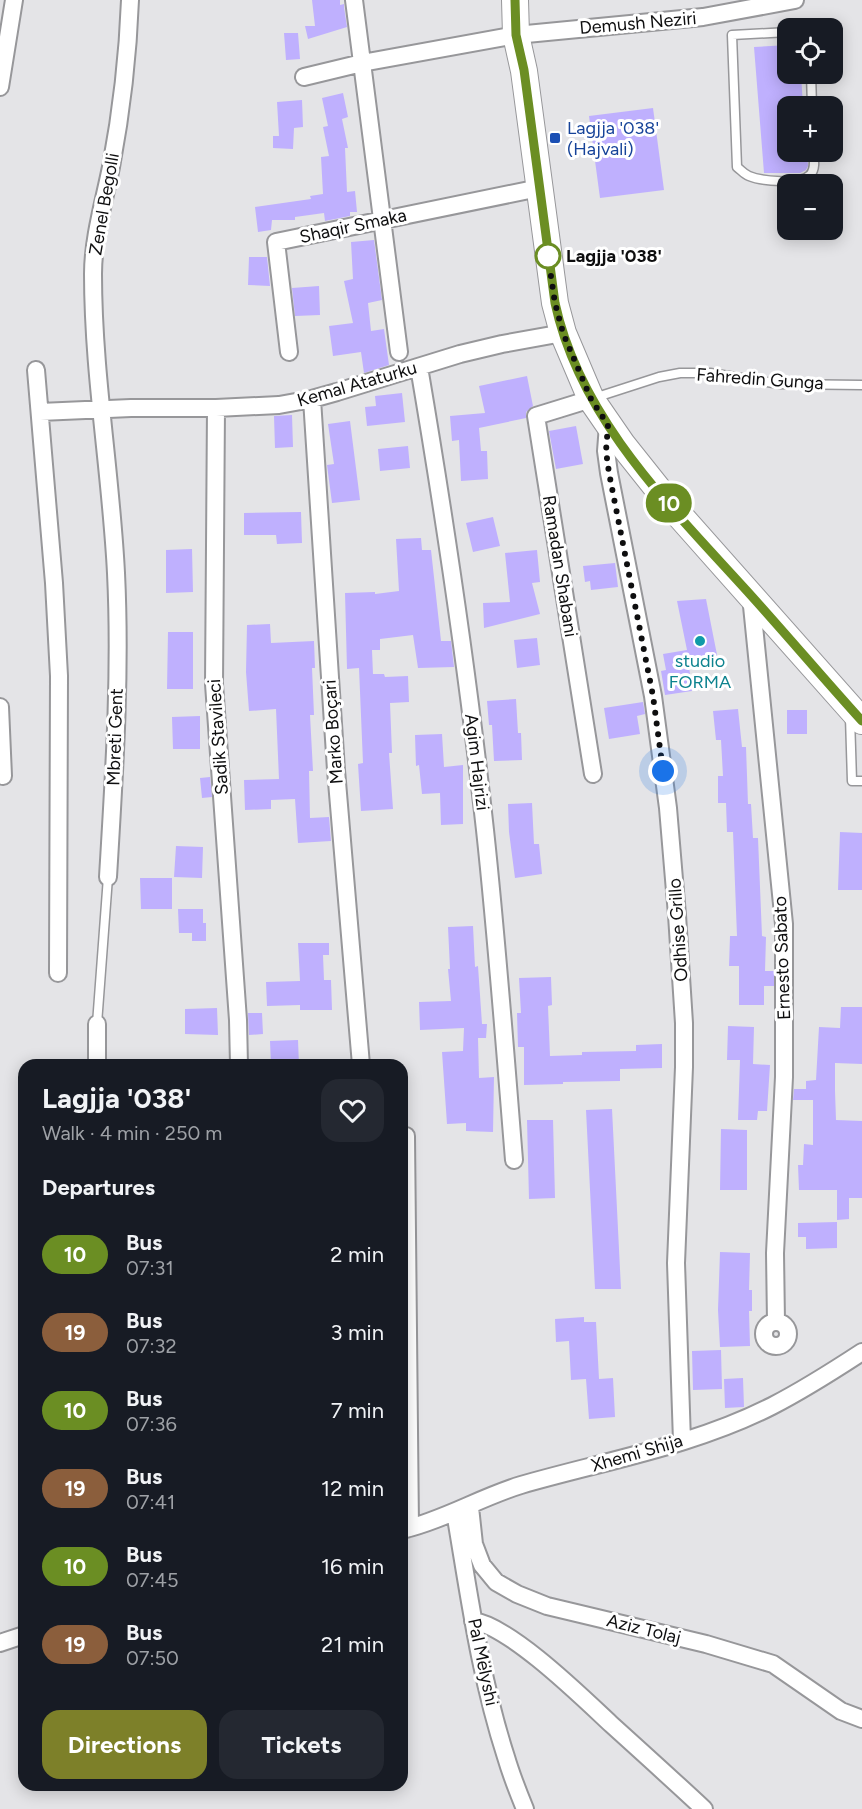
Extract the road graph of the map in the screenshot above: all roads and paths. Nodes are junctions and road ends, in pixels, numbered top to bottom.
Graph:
1 (14, 0) edge
2 (130, 0) edge
3 (354, 0) edge
4 (515, 0) edge
5 (795, 0) edge
6 (777, 33) edge
7 (516, 35) junction
8 (362, 63) junction
9 (304, 77) dead end
10 (0, 87) edge
11 (813, 162) edge
12 (539, 188) junction
13 (383, 220) junction
14 (563, 333) junction
15 (289, 352) dead end
16 (399, 352) dead end
17 (419, 367) junction
18 (36, 370) dead end
19 (862, 385) edge
20 (312, 399) junction
21 (591, 399) junction
22 (216, 408) junction
23 (100, 409) junction
24 (40, 412) junction
25 (608, 425) junction
26 (751, 595) junction
27 (0, 707) edge
28 (856, 714) edge
29 (592, 774) dead end
30 (3, 776) dead end
31 (862, 781) edge
32 (108, 877) joint
33 (58, 974) dead end
34 (98, 1024) joint
35 (97, 1059) edge
36 (239, 1059) edge
37 (361, 1059) edge
38 (514, 1160) dead end
39 (776, 1322) dead end
40 (862, 1352) edge
41 (682, 1441) junction
42 (463, 1509) junction
43 (408, 1528) edge
44 (473, 1621) junction
45 (18, 1637) edge
46 (0, 1642) edge
47 (862, 1719) edge
48 (525, 1809) edge
49 (704, 1809) edge

1 - 10 street
2 - 23 street, Zenel Begolli
3 - 8 street
4 - 7 main road
5 - 7 street, Demush Neziri
6 - 11 lane
7 - 8 street, Demush Neziri
7 - 12 main road
8 - 9 street, Demush Neziri
8 - 13 street
12 - 13 street, Shaqir Smaka
12 - 14 main road
13 - 15 street, Shaqir Smaka
13 - 16 street
14 - 17 street, Kemal Ataturku
14 - 21 main road
17 - 20 street, Kemal Ataturku
17 - 38 street, Agim Hajrizi
18 - 24 street
19 - 21 lane, Fahredin Gunga
20 - 22 street, Kemal Ataturku
20 - 37 street, Marko Boçari
21 - 25 main road
21 - 29 street, Ramadan Shabani
22 - 23 street, Kemal Ataturku
22 - 36 street, Sadik Stavileci
23 - 24 street, Kemal Ataturku
23 - 32 street, Mbreti Gent
24 - 33 street
25 - 26 main road
25 - 41 street, Odhise Grillo
26 - 28 main road
26 - 39 street, Ernesto Sabato
27 - 30 street
28 - 31 lane
32 - 34 lane, Mbreti Gent
34 - 35 street, Mbreti Gent
40 - 41 street, Xhemi Shija
41 - 42 street, Xhemi Shija
42 - 43 street, Xhemi Shija
42 - 44 street, Pal Mëlyshi
42 - 47 street, Aziz Tolaj
44 - 48 street, Pal Mëlyshi
44 - 49 street
45 - 46 street

